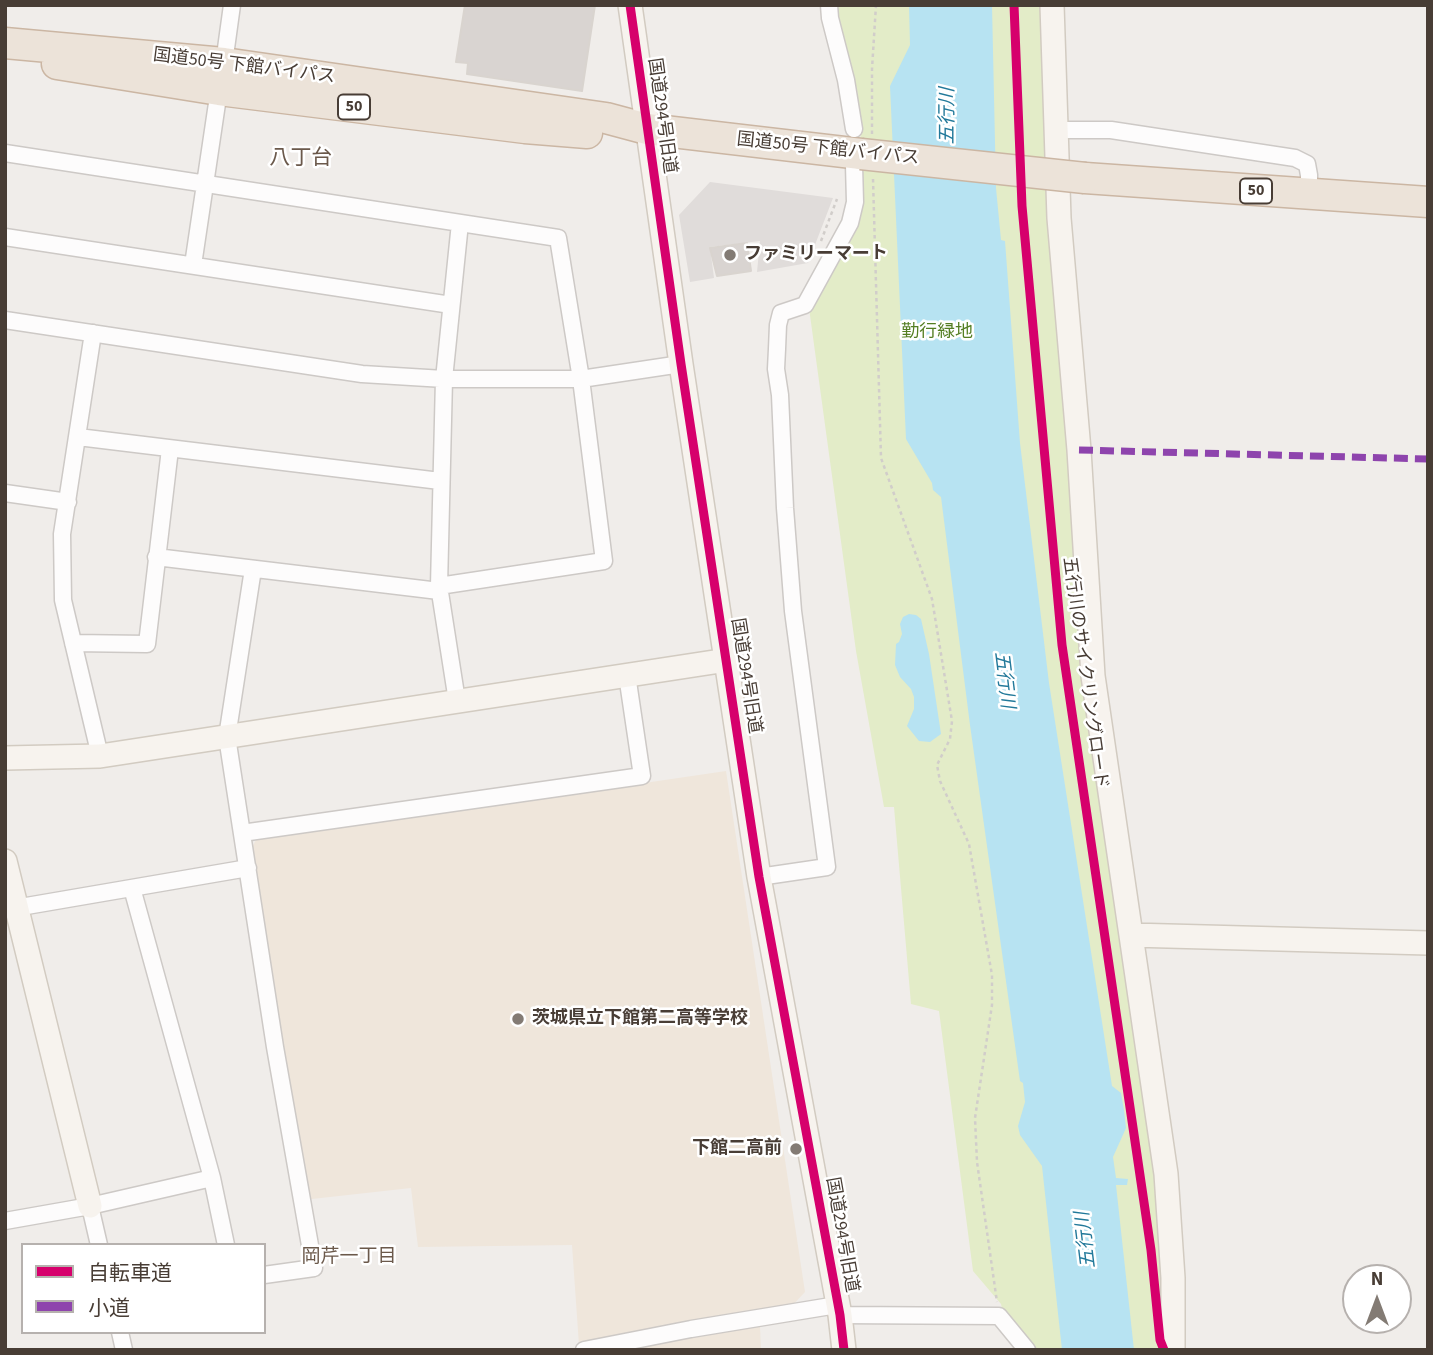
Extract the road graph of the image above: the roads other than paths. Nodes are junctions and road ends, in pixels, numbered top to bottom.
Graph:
1 (232, 5) edge
2 (630, 5) edge
3 (829, 5) edge
4 (1052, 5) edge
5 (5, 33) edge
6 (5, 43) edge
7 (5, 56) edge
8 (65, 56) junction
9 (221, 77) junction
10 (647, 129) junction
11 (1055, 130) junction
12 (5, 153) edge
13 (863, 153) junction
14 (204, 184) junction
15 (1309, 195) junction
16 (1428, 202) edge
17 (460, 223) junction
18 (5, 237) edge
19 (193, 265) junction
20 (451, 305) junction
21 (5, 320) edge
22 (93, 333) junction
23 (681, 364) junction
24 (444, 379) junction
25 (581, 379) junction
26 (78, 437) junction
27 (170, 449) junction
28 (440, 481) junction
29 (5, 493) edge
30 (68, 502) junction
31 (156, 556) junction
32 (253, 569) junction
33 (439, 589) junction
34 (73, 643) junction
35 (727, 660) junction
36 (627, 675) junction
37 (457, 701) junction
38 (227, 737) junction
39 (100, 756) junction
40 (5, 758) edge
41 (242, 833) junction
42 (5, 861) edge
43 (248, 868) junction
44 (760, 877) junction
45 (132, 888) junction
46 (11, 908) edge
47 (1131, 935) junction
48 (1428, 943) edge
49 (212, 1178) junction
50 (90, 1206) junction
51 (5, 1221) edge
52 (99, 1243) edge
53 (226, 1243) edge
54 (266, 1275) edge
55 (839, 1310) junction
56 (584, 1350) edge
57 (844, 1350) edge
58 (1027, 1350) edge
59 (1173, 1350) edge

1 - 9 street
2 - 10 street, 国道294号旧道
3 - 13 street
4 - 11 street
5 - 8 highway
6 - 8 highway, 国道50号 下館バイパス / 50
7 - 8 highway
8 - 9 highway, 国道50号 下館バイパス / 50
9 - 10 highway, 国道50号 下館バイパス / 50
9 - 14 street
10 - 13 highway, 国道50号 下館バイパス / 50
10 - 23 street, 国道294号旧道
11 - 15 street
11 - 47 street
12 - 14 street
13 - 15 highway, 国道50号 下館バイパス / 50, bridge
13 - 44 street
14 - 17 street
14 - 19 street
15 - 16 highway, 国道50号 下館バイパス / 50
17 - 20 street
17 - 25 street
18 - 19 street
19 - 20 street
20 - 24 street
21 - 22 street
22 - 24 street
22 - 26 street
23 - 25 street
23 - 35 street, 国道294号旧道
24 - 25 street
24 - 28 street
25 - 33 street
26 - 27 street
26 - 30 street
27 - 28 street
27 - 31 street
28 - 33 street
29 - 30 street
30 - 34 street
31 - 32 street
31 - 34 street
32 - 33 street
32 - 38 street
33 - 37 street
34 - 39 street
35 - 36 street
35 - 44 street, 国道294号旧道
36 - 37 street
36 - 41 street
37 - 38 street
38 - 39 street
38 - 41 street
39 - 40 street
41 - 43 street
42 - 46 street
43 - 45 street
43 - 54 street
44 - 55 street, 国道294号旧道
45 - 46 street
45 - 49 street
46 - 50 street
47 - 48 street
47 - 59 street
49 - 50 street
49 - 53 street
50 - 51 street
50 - 52 street
55 - 56 street
55 - 57 street, 国道294号旧道
55 - 58 street

